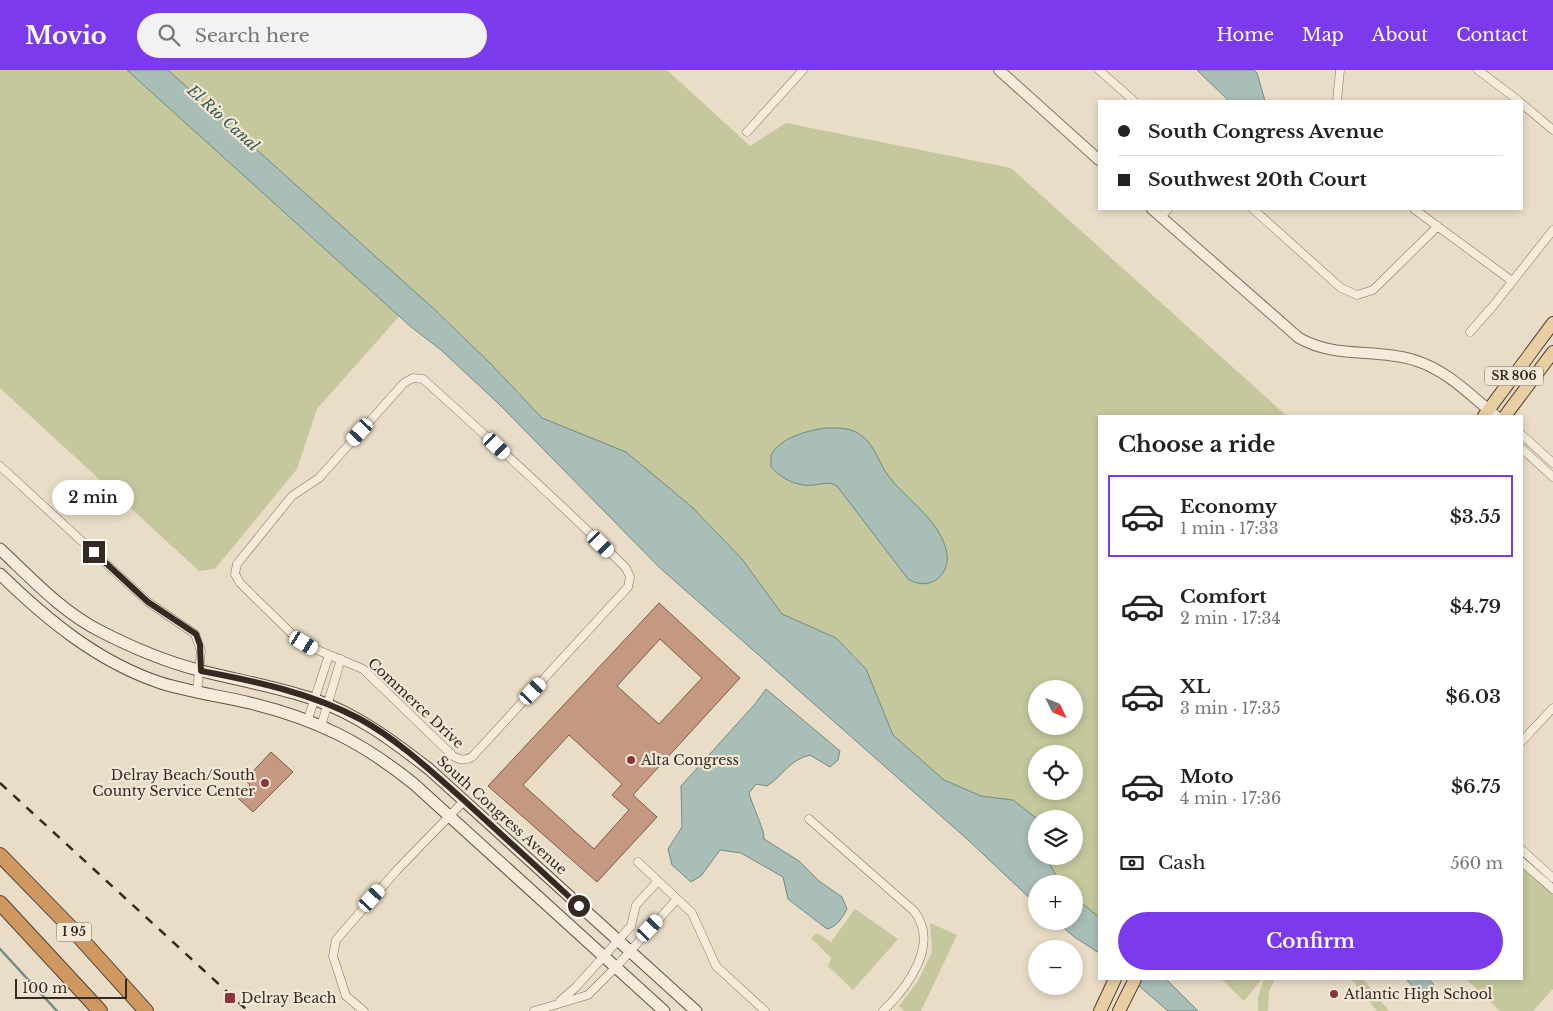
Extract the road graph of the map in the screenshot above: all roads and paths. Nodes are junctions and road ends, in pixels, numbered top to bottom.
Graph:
1 (803, 70) edge
2 (1000, 70) edge
3 (1099, 70) edge
4 (1340, 70) edge
5 (1478, 70) edge
6 (1133, 100) edge
7 (1337, 100) edge
8 (1517, 100) edge
9 (1523, 105) edge
10 (1553, 130) edge
11 (747, 132) dead end
12 (1098, 159) edge
13 (1254, 210) edge
14 (1415, 210) edge
15 (1159, 211) edge
16 (1438, 226) junction
17 (1553, 230) edge
18 (1512, 281) junction
19 (1553, 322) edge
20 (1470, 332) dead end
21 (1553, 352) edge
22 (1489, 414) edge
23 (1506, 415) edge
24 (1523, 436) edge
25 (1523, 450) edge
26 (1553, 463) edge
27 (0, 466) edge
28 (1553, 477) edge
29 (0, 549) edge
30 (0, 574) edge
31 (328, 655) junction
32 (341, 659) junction
33 (201, 671) junction
34 (197, 692) junction
35 (314, 699) junction
36 (326, 704) junction
37 (1553, 708) edge
38 (308, 720) junction
39 (321, 726) junction
40 (1523, 740) edge
41 (464, 801) junction
42 (448, 815) junction
43 (809, 819) dead end
44 (1523, 852) edge
45 (0, 855) edge
46 (638, 862) dead end
47 (1523, 863) edge
48 (1553, 878) edge
49 (658, 881) junction
50 (1553, 889) edge
51 (677, 899) junction
52 (0, 903) edge
53 (618, 940) junction
54 (630, 950) junction
55 (604, 956) junction
56 (616, 967) junction
57 (1115, 980) edge
58 (1132, 984) edge
59 (556, 1004) junction
60 (100, 1011) edge
61 (146, 1011) edge
62 (364, 1011) edge
63 (534, 1011) edge
64 (664, 1011) edge
65 (696, 1011) edge
66 (765, 1011) edge
67 (883, 1011) edge
68 (1100, 1011) edge
69 (1120, 1011) edge

1 - 11 street
2 - 12 street
3 - 6 street
4 - 7 street
5 - 8 street
9 - 10 street
13 - 16 street
14 - 16 street
15 - 22 street
16 - 18 street
17 - 18 street
18 - 20 street
19 - 22 main road, SR 806
21 - 23 main road, SR 806
24 - 26 street
25 - 28 street
27 - 33 street
29 - 33 main road, South Congress Avenue
30 - 34 main road
31 - 32 street, Commerce Drive
31 - 32 street, Commerce Drive
31 - 35 street
32 - 36 street
33 - 34 street
33 - 35 main road, South Congress Avenue
34 - 38 main road
35 - 36 main road, South Congress Avenue
35 - 38 street
36 - 39 street
36 - 41 main road, South Congress Avenue
37 - 40 street
38 - 39 main road
39 - 42 main road
41 - 42 street
41 - 53 main road, South Congress Avenue
42 - 55 main road
42 - 62 street
43 - 67 street
44 - 48 street
45 - 61 highway, I 95
46 - 49 street
47 - 50 street
49 - 51 street
49 - 53 street
51 - 54 street
51 - 66 street
52 - 60 highway, I 95
53 - 54 main road, South Congress Avenue
53 - 55 street
54 - 56 street
54 - 65 main road, South Congress Avenue
55 - 56 main road
55 - 59 street
56 - 59 street
56 - 64 main road
57 - 68 main road
58 - 69 main road
59 - 63 street

